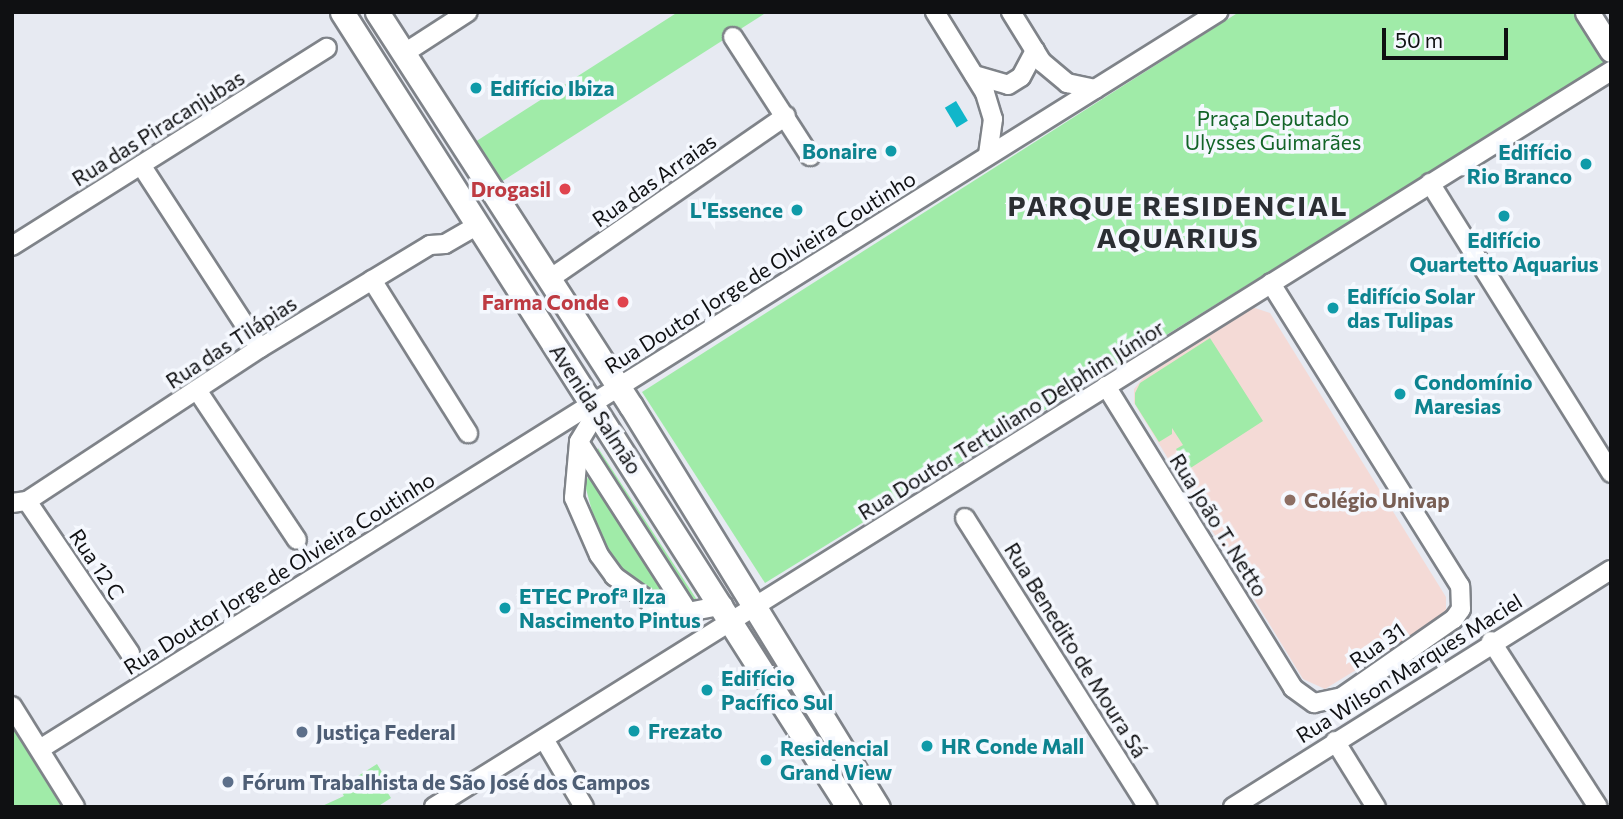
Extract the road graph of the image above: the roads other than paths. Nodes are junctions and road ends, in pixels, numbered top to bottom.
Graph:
1 (342, 12) edge
2 (377, 12) edge
3 (468, 12) edge
4 (935, 12) edge
5 (1011, 12) edge
6 (1218, 12) edge
7 (1587, 12) edge
8 (733, 37) dead end
9 (327, 48) dead end
10 (1035, 51) junction
11 (1611, 51) edge
12 (403, 54) junction
13 (1611, 71) edge
14 (974, 75) junction
15 (1095, 89) junction
16 (786, 116) junction
17 (810, 156) dead end
18 (988, 156) junction
19 (141, 165) junction
20 (1430, 183) junction
21 (478, 225) junction
22 (12, 246) edge
23 (507, 268) junction
24 (372, 280) junction
25 (548, 281) junction
26 (1271, 283) junction
27 (260, 348) junction
28 (1107, 386) junction
29 (618, 388) junction
30 (197, 390) junction
31 (596, 407) junction
32 (468, 433) dead end
33 (579, 442) junction
34 (1611, 473) edge
35 (19, 502) edge
36 (965, 518) dead end
37 (297, 540) dead end
38 (1611, 570) edge
39 (756, 607) junction
40 (688, 612) junction
41 (728, 613) junction
42 (1492, 641) junction
43 (130, 653) dead end
44 (1293, 688) joint
45 (12, 706) edge
46 (544, 739) junction
47 (1335, 741) junction
48 (40, 748) junction
49 (75, 807) edge
50 (434, 807) edge
51 (584, 807) edge
52 (848, 807) edge
53 (878, 807) edge
54 (1148, 807) edge
55 (1233, 807) edge
56 (1376, 807) edge
57 (1598, 807) edge

1 - 21 street, Avenida Salmão
2 - 12 street, Avenida Salmão
3 - 12 street
4 - 14 street
5 - 10 street
6 - 15 street, Rua Doutor Jorge de Olvieira Coutinho
7 - 11 street
8 - 16 street
9 - 19 street, Rua das Piracanjubas
10 - 14 street
10 - 15 street
12 - 25 street, Avenida Salmão
13 - 20 street, Rua Doutor Tertuliano Delphim Júnior
14 - 18 street
15 - 18 street, Rua Doutor Jorge de Olvieira Coutinho
16 - 17 street
16 - 25 street, Rua das Arraias
18 - 29 street, Rua Doutor Jorge de Olvieira Coutinho
19 - 22 street, Rua das Piracanjubas
19 - 27 street
20 - 26 street, Rua Doutor Tertuliano Delphim Júnior
20 - 34 street
21 - 23 street, Avenida Salmão
21 - 24 street, Rua das Tilápias
23 - 25 street
23 - 31 street, Avenida Salmão
24 - 27 street, Rua das Tilápias
24 - 32 street
25 - 29 street, Avenida Salmão
26 - 28 street, Rua Doutor Tertuliano Delphim Júnior
26 - 44 street, Rua 31
27 - 30 street, Rua das Tilápias
28 - 39 street, Rua Doutor Tertuliano Delphim Júnior
28 - 44 street, Rua João T. Netto
29 - 31 street, Rua Doutor Jorge de Olvieira Coutinho
29 - 39 street, Avenida Salmão
30 - 35 street, Rua das Tilápias
30 - 37 street
31 - 33 street
31 - 41 street, Avenida Salmão
31 - 48 street, Rua Doutor Jorge de Olvieira Coutinho
33 - 40 street
33 - 40 street
35 - 43 street, Rua 12 C
36 - 54 street, Rua Benedito de Moura Sá
38 - 42 street, Rua Wilson Marques Maciel
39 - 41 street, Rua Doutor Tertuliano Delphim Júnior
39 - 53 street, Avenida Salmão
40 - 41 street
41 - 46 street, Rua Doutor Tertuliano Delphim Júnior
41 - 52 street, Avenida Salmão
42 - 47 street, Rua Wilson Marques Maciel
42 - 57 street
45 - 48 street
46 - 50 street, Rua Doutor Tertuliano Delphim Júnior
46 - 51 street
47 - 55 street, Rua Wilson Marques Maciel
47 - 56 street
48 - 49 street

